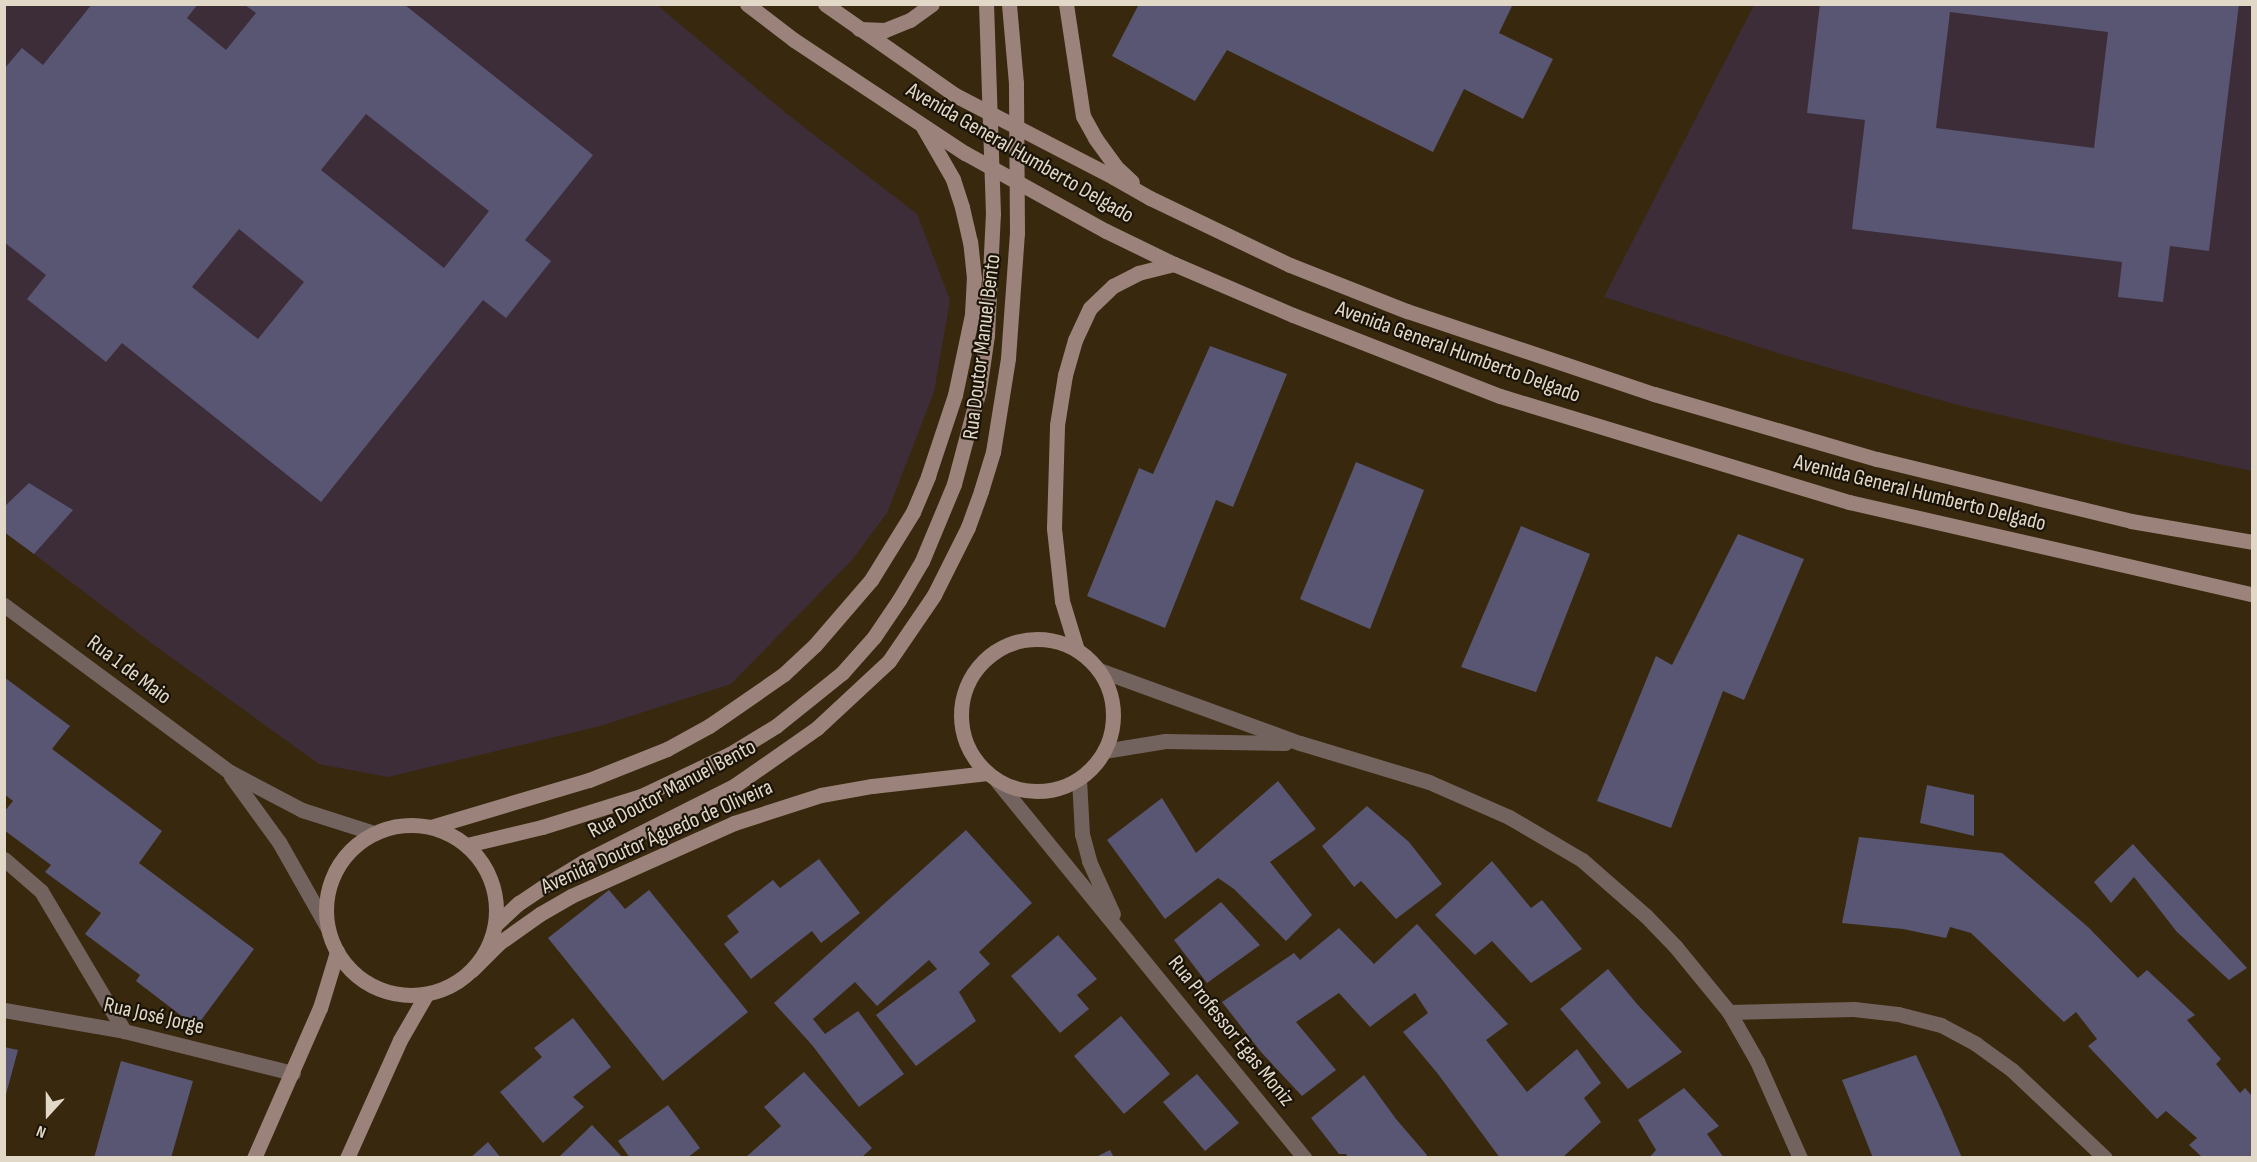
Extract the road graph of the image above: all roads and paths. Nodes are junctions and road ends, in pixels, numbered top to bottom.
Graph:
1 (747, 4) edge
2 (825, 4) edge
3 (932, 4) edge
4 (987, 4) edge
5 (1009, 4) edge
6 (1066, 4) edge
7 (859, 29) junction
8 (923, 127) junction
9 (1150, 198) junction
10 (1174, 264) junction
11 (2253, 542) edge
12 (2253, 594) edge
13 (4, 605) edge
14 (1077, 650) junction
15 (1099, 670) junction
16 (1300, 743) junction
17 (1104, 751) junction
18 (228, 771) junction
19 (992, 777) junction
20 (1079, 779) junction
21 (432, 827) junction
22 (374, 833) junction
23 (467, 845) junction
24 (4, 859) edge
25 (495, 925) junction
26 (327, 927) junction
27 (1121, 933) junction
28 (337, 952) junction
29 (472, 970) junction
30 (426, 994) junction
31 (4, 1010) edge
32 (1729, 1012) junction
33 (124, 1031) junction
34 (293, 1073) junction
35 (254, 1158) edge
36 (347, 1158) edge
37 (1305, 1158) edge
38 (1800, 1158) edge
39 (2105, 1158) edge

1 - 8 street, Avenida General Humberto Delgado
2 - 7 street, Avenida General Humberto Delgado
3 - 7 street
4 - 23 street, Rua Doutor Manuel Bento
5 - 25 street, Rua Doutor Manuel Bento
6 - 9 street
7 - 9 street, Avenida General Humberto Delgado, bridge
8 - 10 street, Avenida General Humberto Delgado, bridge
8 - 21 street
9 - 11 street, Avenida General Humberto Delgado
10 - 12 street, Avenida General Humberto Delgado
10 - 14 street
13 - 18 street, Rua 1 de Maio
14 - 15 street
14 - 19 street
15 - 16 street
15 - 17 street
16 - 17 street
16 - 32 street
17 - 20 street
18 - 22 street
18 - 26 street
19 - 20 street
19 - 27 street, Rua Professor Egas Moniz
19 - 29 street, Avenida Doutor Águedo de Oliveira
20 - 27 street
21 - 22 street
21 - 23 street
22 - 26 street
23 - 25 street
24 - 33 street
25 - 29 street
26 - 28 street
27 - 37 street, Rua Professor Egas Moniz
28 - 30 street
28 - 34 street
29 - 30 street
30 - 36 street
31 - 33 street, Rua José Jorge
32 - 38 street
32 - 39 street
33 - 34 street, Rua José Jorge
34 - 35 street

